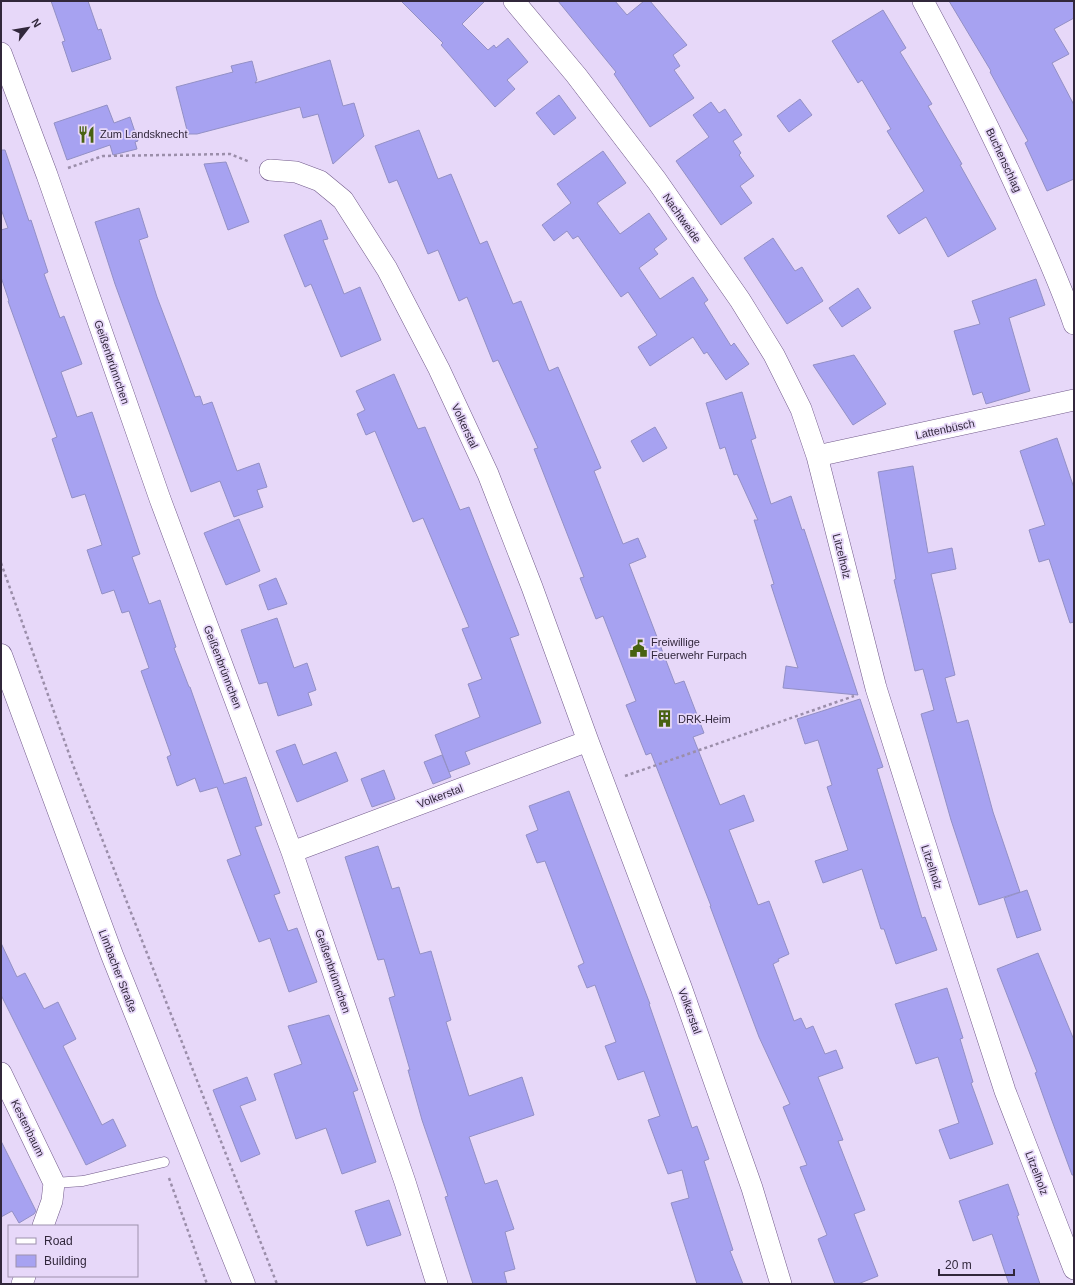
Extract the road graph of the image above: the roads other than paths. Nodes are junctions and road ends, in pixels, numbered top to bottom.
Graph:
1 (514, 1) edge
2 (922, 1) edge
3 (1, 53) edge
4 (270, 170) road end
5 (1074, 324) edge
6 (1074, 400) edge
7 (817, 456) junction
8 (1, 655) edge
9 (588, 741) junction
10 (292, 852) junction
11 (1, 1073) edge
12 (164, 1162) road end
13 (54, 1183) junction
14 (43, 1225) edge
15 (1074, 1269) edge
16 (244, 1284) edge
17 (437, 1284) edge
18 (781, 1284) edge

1 - 7 street, Nachtweide
2 - 5 street, Buchenschlag
3 - 10 street, Geißenbrünnchen
4 - 9 street, Volkerstal
6 - 7 street, Lattenbüsch
7 - 15 street, Litzelholz
8 - 16 main road, Limbacher Straße
9 - 10 street, Volkerstal
9 - 18 street, Volkerstal
10 - 17 street, Geißenbrünnchen
11 - 13 street, Kestenbaum
12 - 13 lane
13 - 14 street

